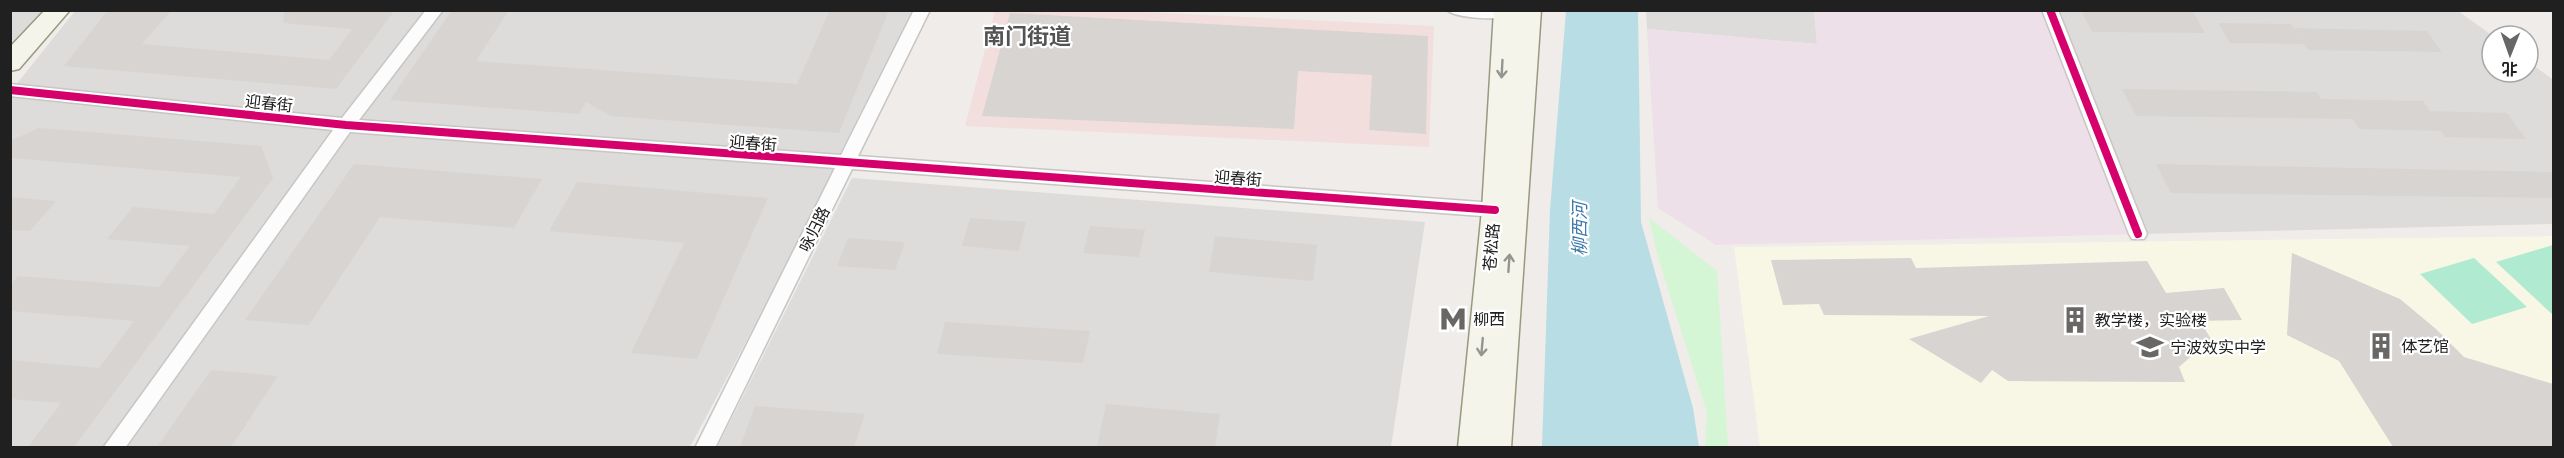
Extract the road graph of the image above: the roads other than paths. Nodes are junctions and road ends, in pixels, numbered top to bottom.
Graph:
1 (59, 10) edge
2 (435, 10) edge
3 (922, 10) edge
4 (1455, 10) edge
5 (2050, 10) edge
6 (1513, 12) edge
7 (10, 63) edge
8 (10, 90) edge
9 (346, 125) junction
10 (846, 164) junction
11 (1495, 210) junction
12 (2138, 234) dead end
13 (113, 447) edge
14 (705, 447) edge
15 (1473, 447) edge
16 (1496, 447) edge

1 - 7 main road
2 - 9 street
3 - 10 street, 咏归路
4 - 6 street
5 - 12 street
6 -> 11 main road, 苍松路
16 -> 6 main road, 苍松路
8 - 9 street, 迎春街
9 - 10 street, 迎春街
9 - 13 street
10 - 11 street, 迎春街
10 - 14 street, 咏归路
11 -> 15 main road, 苍松路

